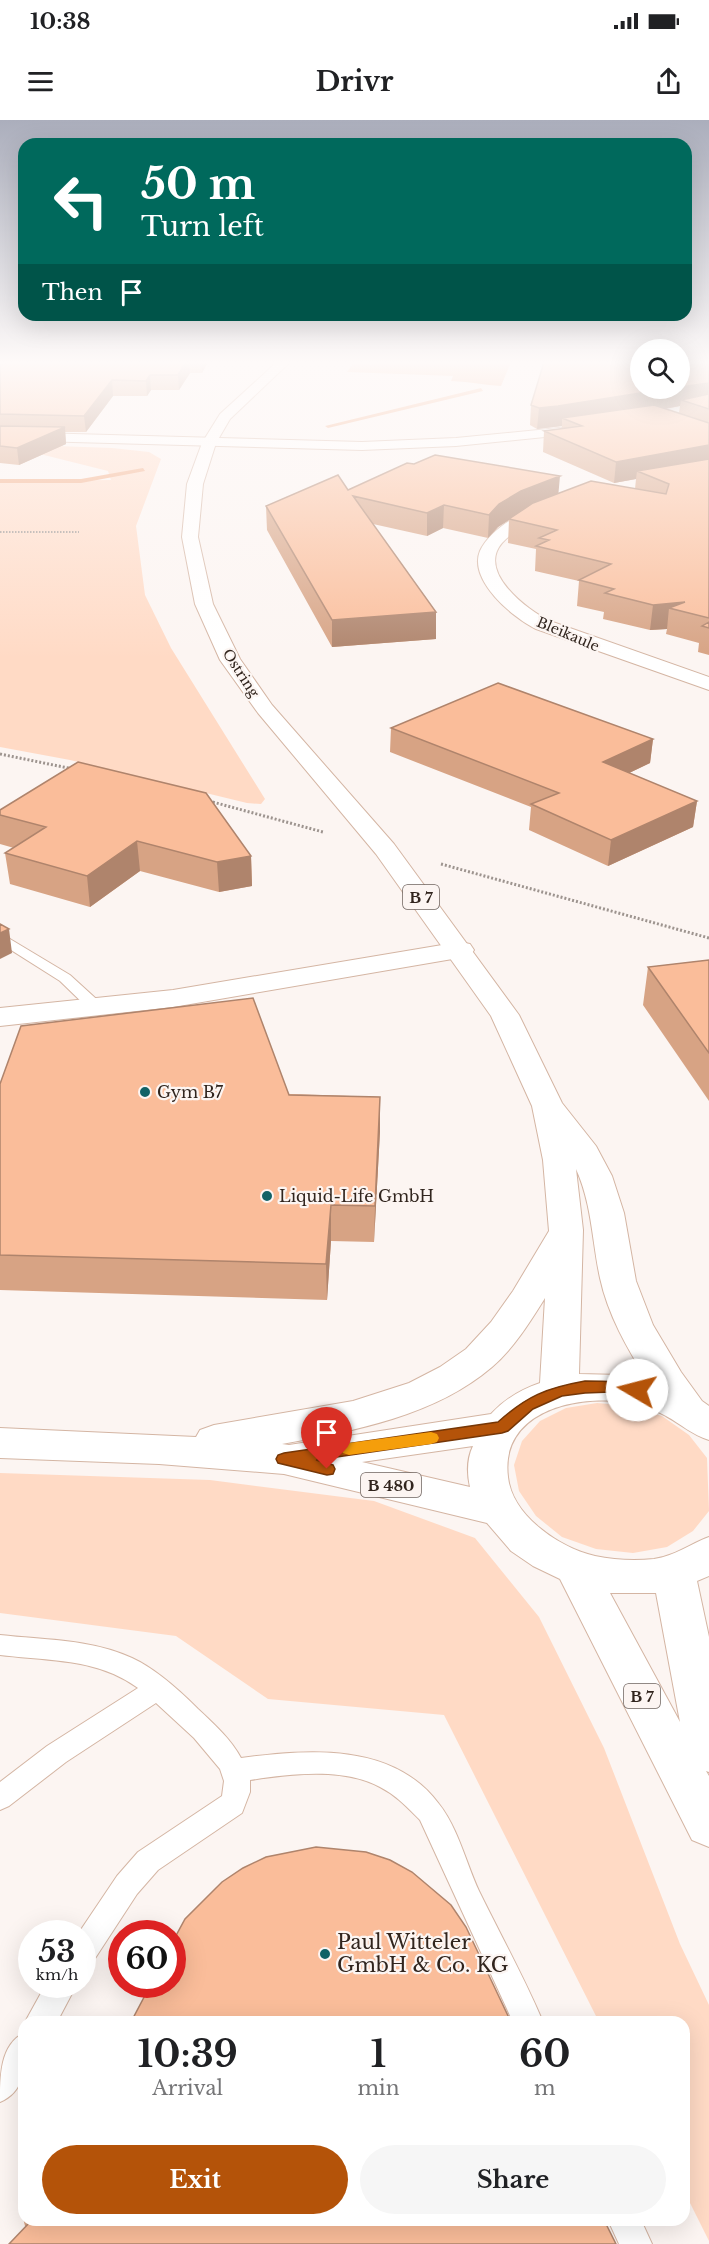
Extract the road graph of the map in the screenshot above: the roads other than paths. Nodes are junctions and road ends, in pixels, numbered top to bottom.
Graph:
1 (203, 461) edge
2 (565, 505) edge
3 (709, 684) edge
4 (0, 937) edge
5 (460, 950) junction
6 (98, 1009) junction
7 (0, 1017) edge
8 (548, 1106) junction
9 (566, 1230) junction
10 (559, 1391) junction
11 (698, 1418) edge
12 (502, 1427) junction
13 (0, 1443) edge
14 (159, 1449) junction
15 (284, 1459) junction
16 (499, 1510) junction
17 (691, 1563) edge
18 (576, 1569) junction
19 (0, 1645) edge
20 (157, 1689) junction
21 (709, 1751) edge
22 (235, 1770) junction
23 (0, 1798) edge
24 (709, 1824) edge
25 (96, 1931) edge
26 (55, 1998) edge
27 (44, 2016) edge
28 (525, 2016) edge
29 (18, 2058) edge
30 (0, 2087) edge
31 (627, 2226) edge
32 (636, 2244) edge

1 - 5 main road, Ostring / B 7
2 - 3 main road, Bleikaule
4 - 6 lane
5 - 6 main road
5 - 8 main road, Ostring / B 7
6 - 7 main road
8 - 9 main road, B 7
8 - 11 main road, B 7
9 - 10 main road, B 7
9 - 14 main road
10 - 11 main road, B 7
10 - 12 main road, B 7
12 - 15 main road, B 480
12 - 16 main road, B 7
13 - 14 main road, B 480
14 - 15 main road, B 480
15 - 16 main road, B 480
16 - 18 main road, B 7
17 - 18 main road, B 7
17 - 21 main road, B 7
18 - 24 main road, B 7
19 - 20 lane
20 - 22 lane
20 - 23 lane
22 - 25 lane
22 - 28 lane
26 - 27 lane
29 - 30 lane
31 - 32 lane

